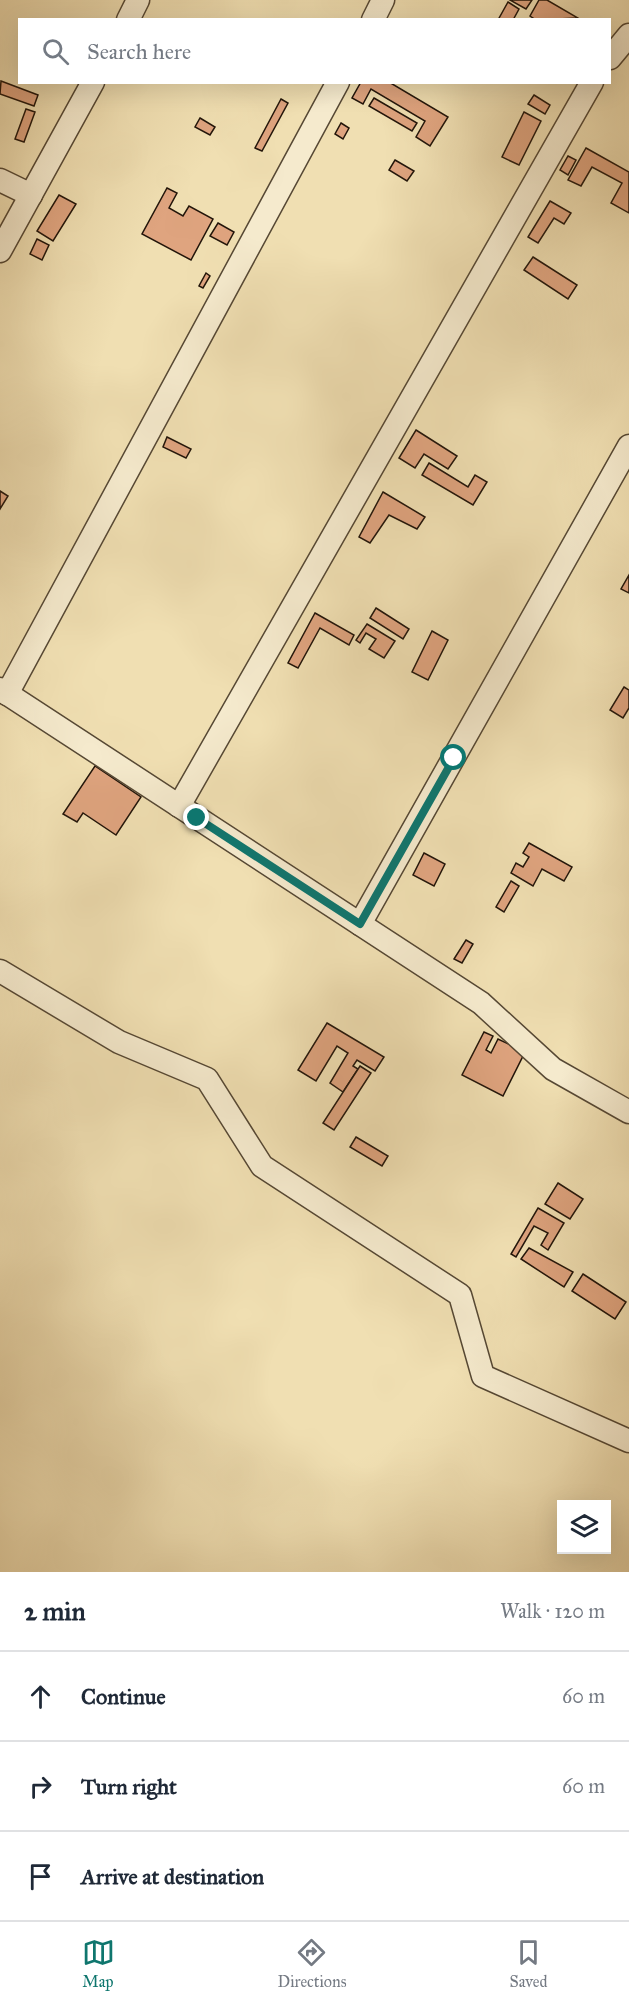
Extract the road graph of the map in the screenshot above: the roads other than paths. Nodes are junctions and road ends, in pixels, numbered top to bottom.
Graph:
1 (138, 0) edge
2 (383, 0) edge
3 (129, 18) edge
4 (374, 18) edge
5 (629, 35) edge
6 (611, 56) edge
7 (92, 84) edge
8 (337, 84) edge
9 (591, 84) edge
10 (0, 180) edge
11 (31, 195) junction
12 (0, 251) edge
13 (629, 446) edge
14 (3, 691) edge
15 (179, 806) junction
16 (360, 924) junction
17 (0, 971) edge
18 (629, 1112) edge
19 (629, 1441) edge

1 - 3 street
2 - 4 street
5 - 6 street
7 - 11 street
8 - 14 street
9 - 15 street
10 - 11 street
11 - 12 street
13 - 16 street
14 - 15 street
15 - 16 street
16 - 18 street
17 - 19 street

